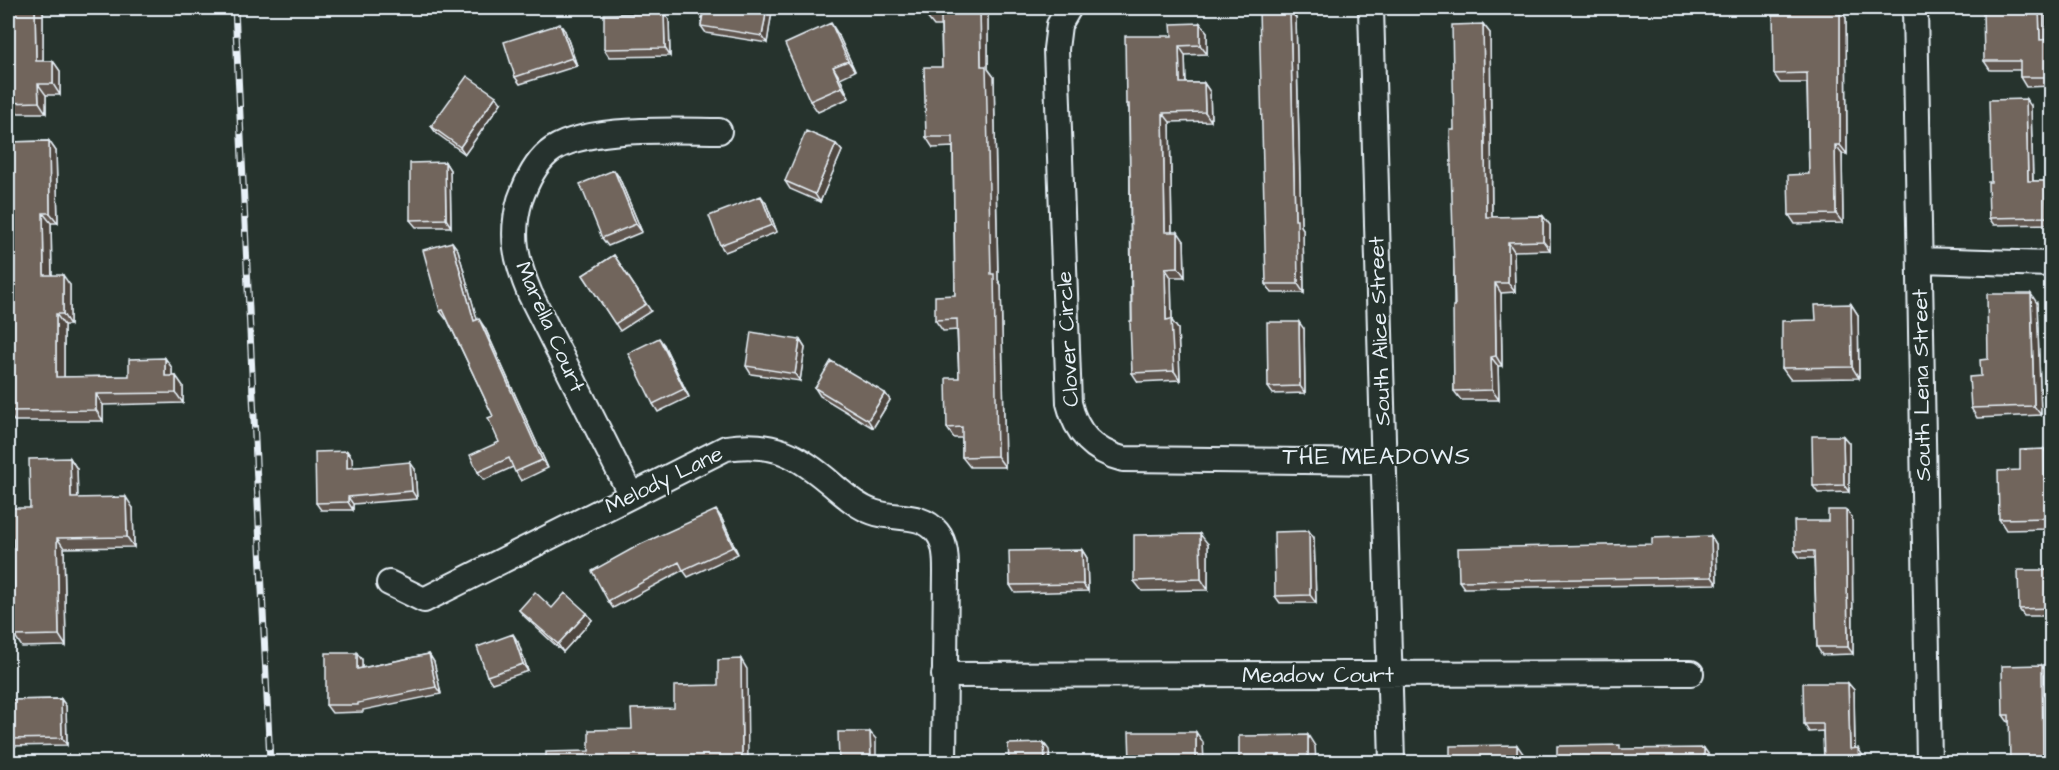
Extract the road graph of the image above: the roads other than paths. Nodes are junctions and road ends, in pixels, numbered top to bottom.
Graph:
1 (1069, 8) edge
2 (1371, 8) edge
3 (1915, 8) edge
4 (719, 131) dead end
5 (1920, 260) junction
6 (2052, 264) edge
7 (1383, 462) junction
8 (631, 495) junction
9 (389, 583) dead end
10 (1691, 673) dead end
11 (944, 675) junction
12 (1390, 675) junction
13 (944, 762) edge
14 (1392, 762) edge
15 (1929, 762) edge

1 - 7 street, Clover Circle
2 - 7 street, South Alice Street
3 - 5 street, South Lena Street
4 - 8 street, Marella Court
5 - 6 street
5 - 15 street, South Lena Street
7 - 12 street, South Alice Street
8 - 9 street, Melody Lane
8 - 11 street, Melody Lane
10 - 12 street, Meadow Court
11 - 12 street, Meadow Court
11 - 13 street, Melody Lane
12 - 14 street, South Alice Street

